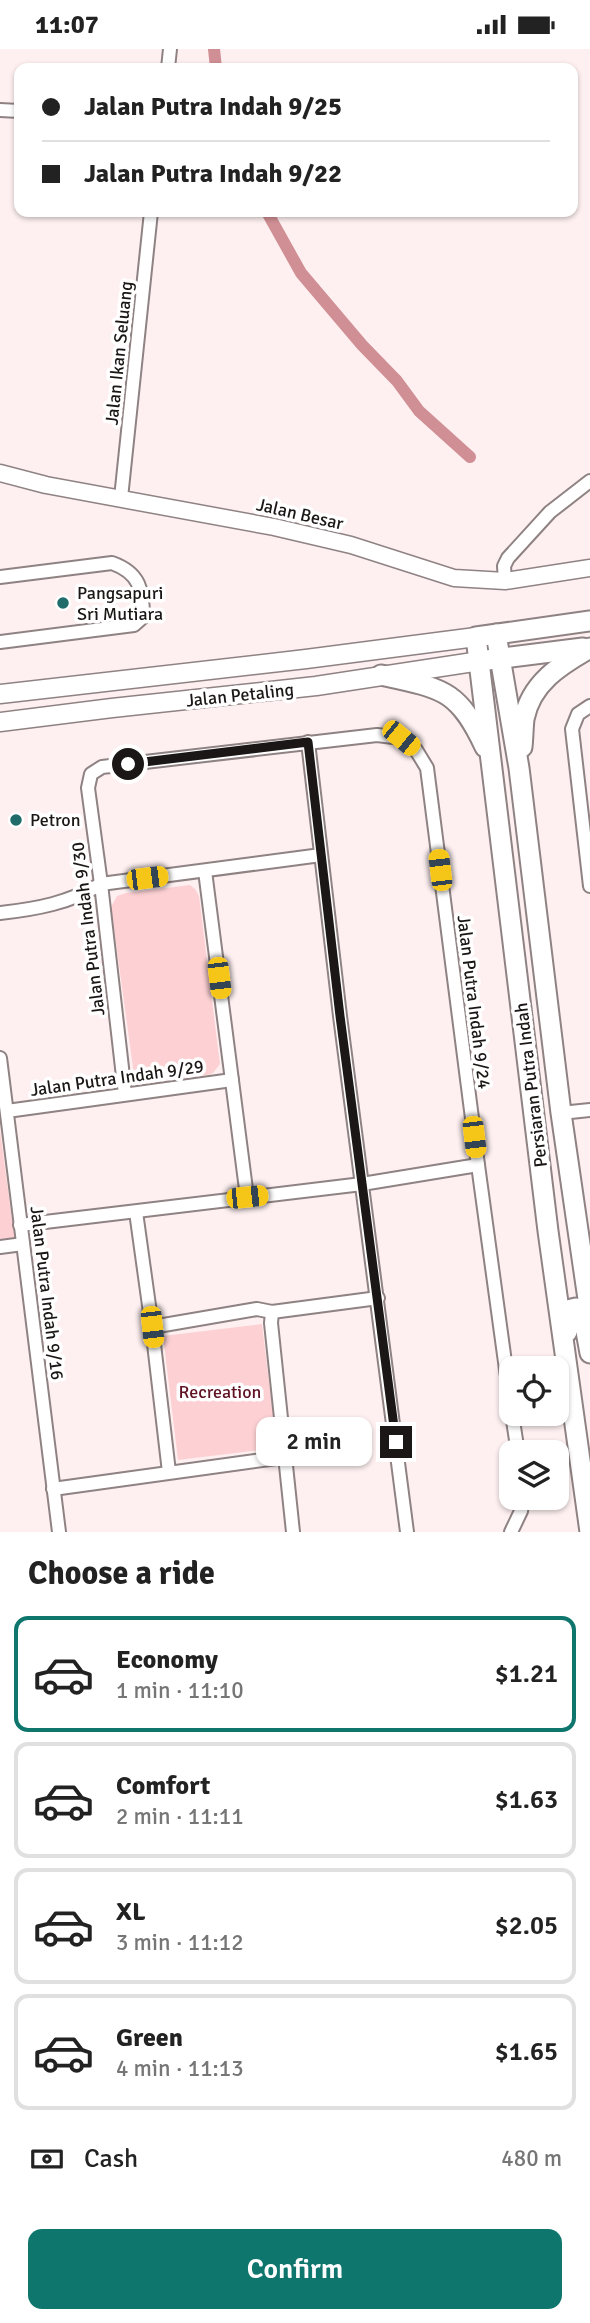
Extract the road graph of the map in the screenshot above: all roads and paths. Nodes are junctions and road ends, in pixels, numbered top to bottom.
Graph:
1 (150, 217) edge
2 (0, 473) edge
3 (590, 481) edge
4 (121, 498) junction
5 (590, 568) edge
6 (0, 577) edge
7 (505, 581) junction
8 (590, 621) edge
9 (496, 635) junction
10 (476, 637) junction
11 (0, 642) edge
12 (590, 648) edge
13 (500, 659) junction
14 (480, 661) junction
15 (381, 675) junction
16 (0, 694) edge
17 (590, 706) edge
18 (0, 722) edge
19 (308, 742) junction
20 (102, 767) joint
21 (519, 768) junction
22 (492, 772) junction
23 (321, 855) junction
24 (205, 871) junction
25 (101, 884) junction
26 (590, 886) edge
27 (0, 913) edge
28 (0, 1058) edge
29 (232, 1080) junction
30 (125, 1094) junction
31 (590, 1110) edge
32 (6, 1111) junction
33 (561, 1113) junction
34 (478, 1165) junction
35 (362, 1184) junction
36 (247, 1197) junction
37 (136, 1212) junction
38 (20, 1225) junction
39 (548, 1231) junction
40 (579, 1235) junction
41 (23, 1244) junction
42 (0, 1247) edge
43 (378, 1299) junction
44 (272, 1312) junction
45 (590, 1313) edge
46 (152, 1327) junction
47 (590, 1353) edge
48 (504, 1356) edge
49 (564, 1356) edge
50 (568, 1356) edge
51 (569, 1392) edge
52 (284, 1457) junction
53 (169, 1472) junction
54 (53, 1489) junction
55 (586, 1508) junction
56 (521, 1510) edge
57 (59, 1532) edge
58 (293, 1532) edge
59 (407, 1532) edge
60 (511, 1532) edge
61 (577, 1532) edge
62 (590, 1532) edge

1 - 4 street, Jalan Ikan Seluang
2 - 4 street, Jalan Besar
3 - 7 street
4 - 7 street, Jalan Besar
5 - 7 street, Jalan Besar
6 - 11 street
8 - 9 main road
9 - 10 main road
9 - 13 main road, Persiaran Putra Indah
10 - 14 main road, Persiaran Putra Indah
10 - 16 main road, Jalan Petaling
12 - 13 main road
12 - 21 main road
13 - 14 main road
13 - 21 main road, Persiaran Putra Indah
14 - 15 main road, Jalan Petaling
14 - 22 main road, Persiaran Putra Indah
15 - 18 main road, Jalan Petaling
15 - 22 main road
17 - 26 street
19 - 20 street, Jalan Putra Indah 9/24
19 - 23 street
19 - 34 street, Jalan Putra Indah 9/24
20 - 25 street, Jalan Putra Indah 9/30
21 - 33 main road, Persiaran Putra Indah
22 - 39 main road, Persiaran Putra Indah
23 - 24 street
23 - 35 street
24 - 25 street
24 - 29 street
25 - 27 street
25 - 30 street, Jalan Putra Indah 9/30
28 - 32 street, Jalan Putra Indah 9/16
29 - 30 street, Jalan Putra Indah 9/29
29 - 36 street
30 - 32 street, Jalan Putra Indah 9/29
31 - 33 street
32 - 38 street, Jalan Putra Indah 9/16
33 - 40 main road, Persiaran Putra Indah
34 - 35 street
34 - 48 street, Jalan Putra Indah 9/24
35 - 36 street
35 - 43 street
36 - 37 street
37 - 38 street
37 - 46 street
38 - 41 street, Jalan Putra Indah 9/16
39 - 40 main road
39 - 49 main road, Persiaran Putra Indah
40 - 45 main road, Persiaran Putra Indah
41 - 42 street
41 - 54 street, Jalan Putra Indah 9/16
43 - 44 street
43 - 59 street
44 - 46 street
44 - 52 street
46 - 53 street
47 - 50 main road
51 - 55 main road, Persiaran Putra Indah
52 - 53 street
52 - 58 street
53 - 54 street
54 - 57 street, Jalan Putra Indah 9/16
55 - 61 main road
55 - 62 main road, Persiaran Putra Indah
56 - 60 street

